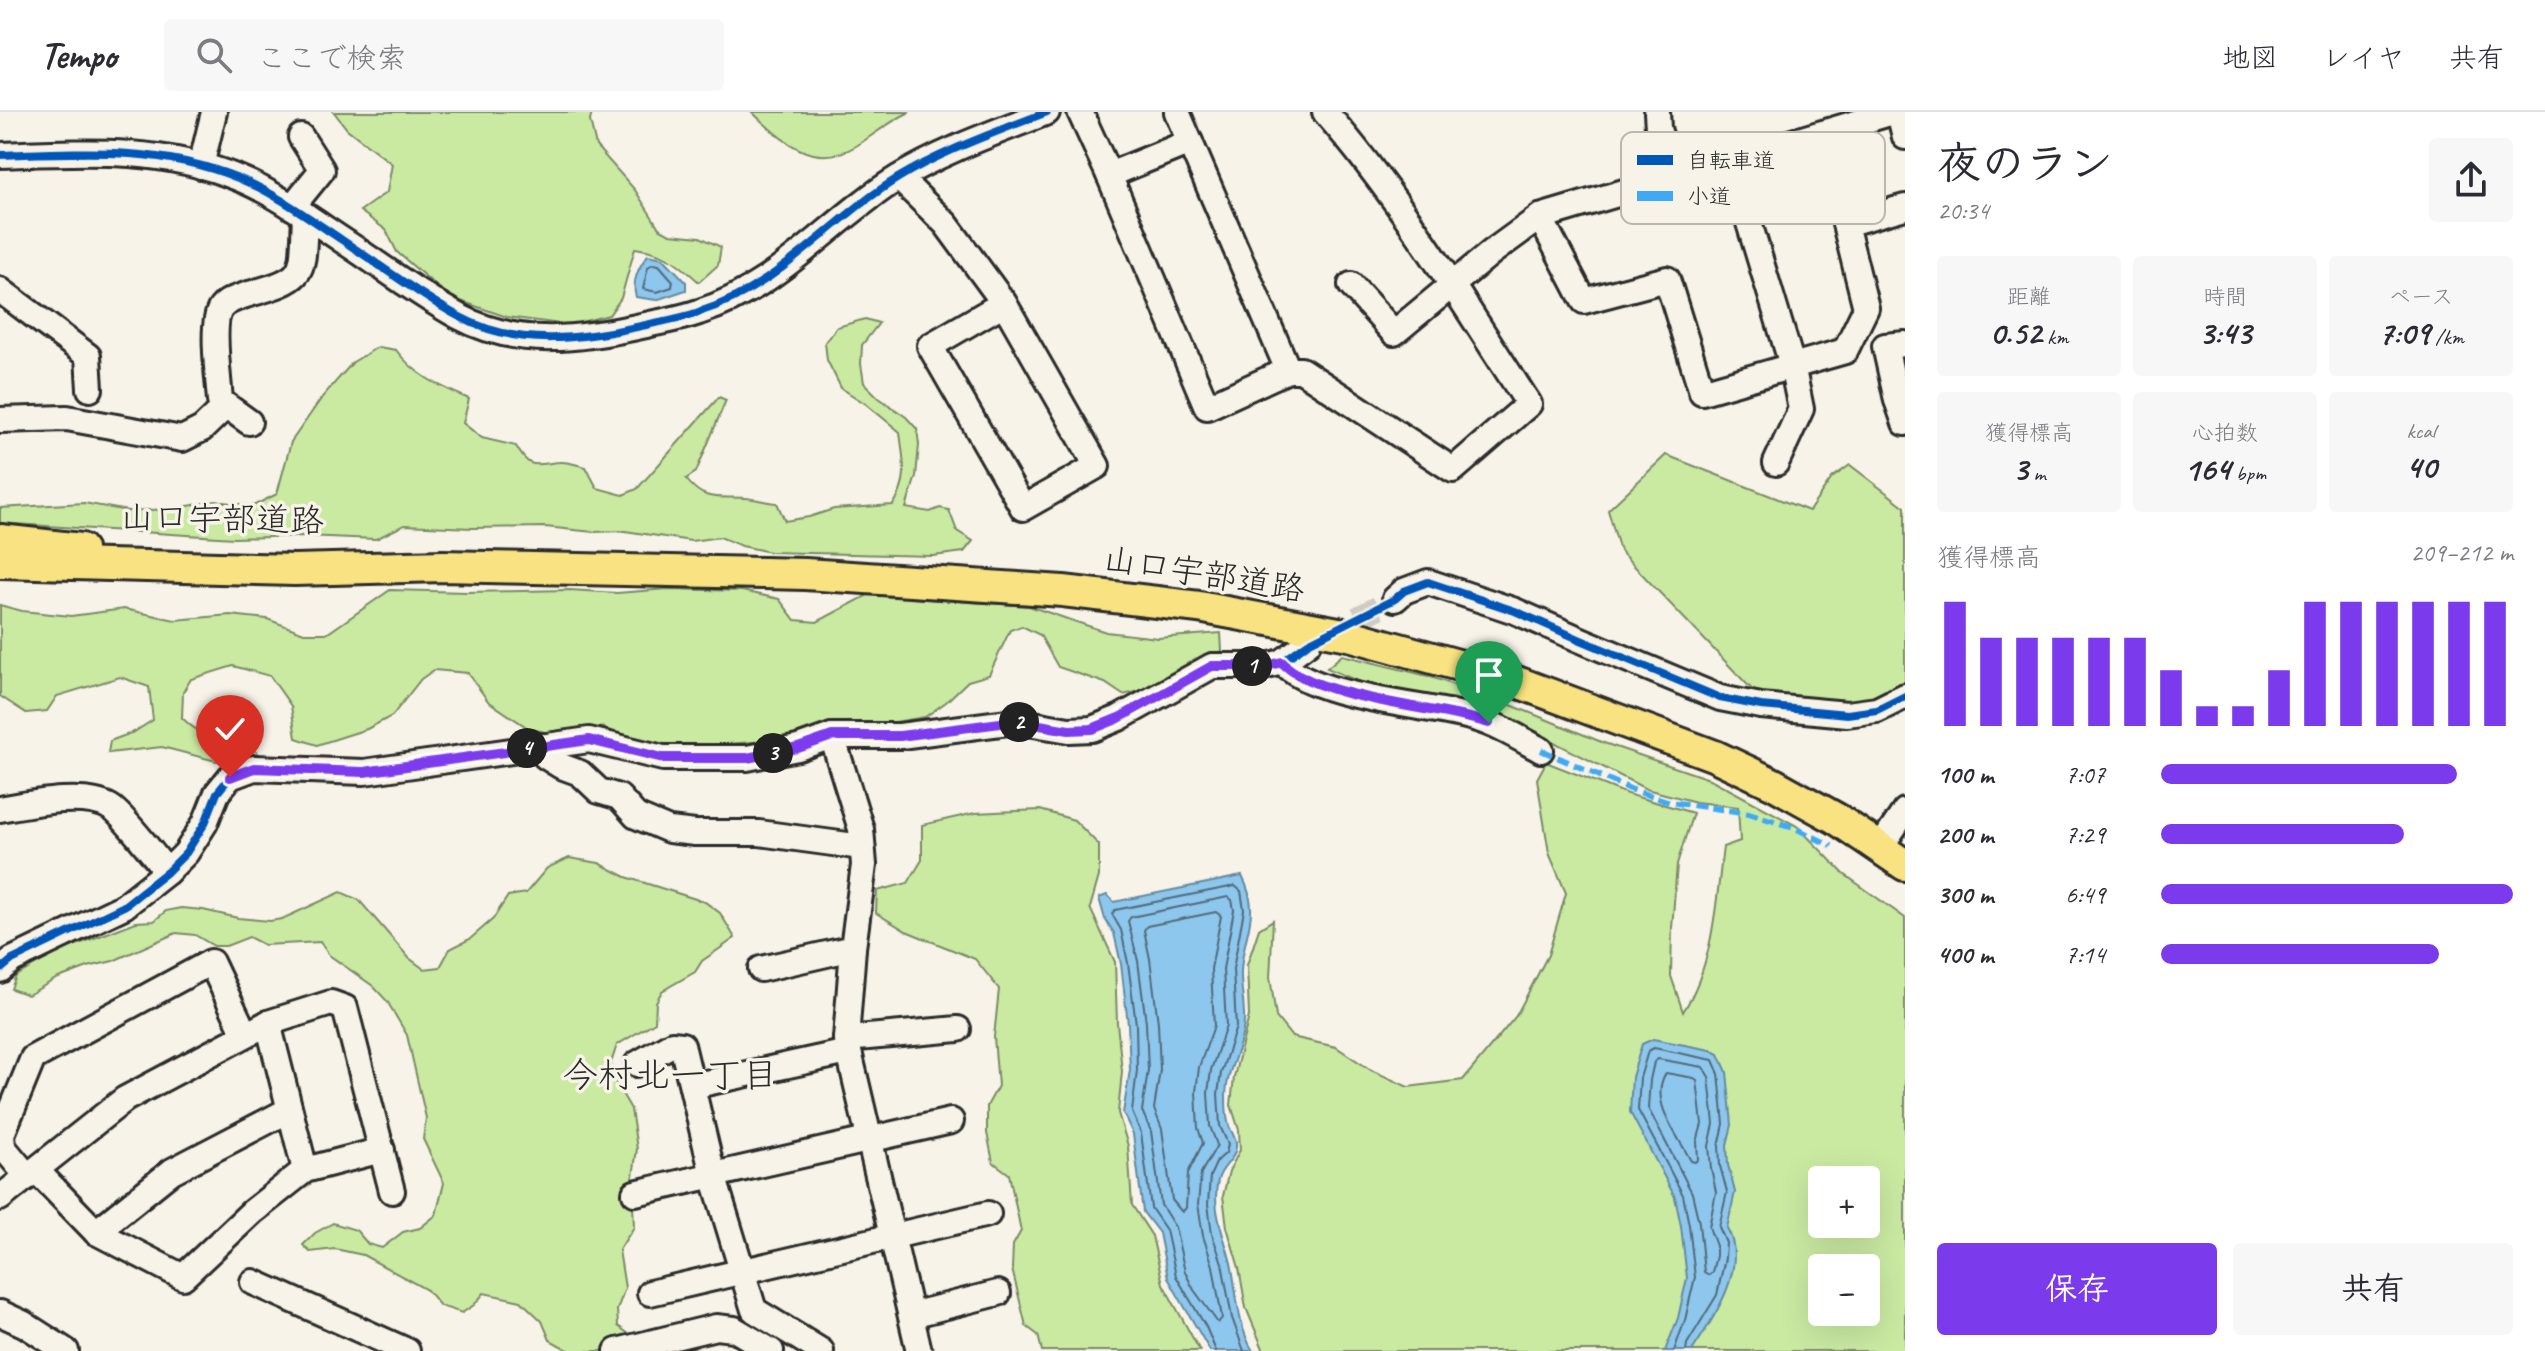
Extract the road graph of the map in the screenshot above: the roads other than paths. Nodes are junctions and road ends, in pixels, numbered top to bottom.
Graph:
1 (214, 112) edge
2 (1047, 112) edge
3 (1080, 112) edge
4 (1177, 112) edge
5 (1325, 112) edge
6 (1896, 112) edge
7 (1827, 132) edge
8 (301, 137) dead end
9 (1905, 137) edge
10 (1190, 142) junction
11 (0, 155) edge
12 (201, 166) junction
13 (1109, 175) junction
14 (899, 178) junction
15 (1621, 193) edge
16 (1905, 207) edge
17 (299, 211) junction
18 (1885, 213) edge
19 (1540, 217) junction
20 (1749, 224) edge
21 (1845, 224) edge
22 (1351, 285) dead end
23 (1451, 286) junction
24 (0, 290) edge
25 (1004, 303) junction
26 (1905, 344) edge
27 (1792, 365) junction
28 (1288, 370) junction
29 (90, 389) dead end
30 (1901, 399) edge
31 (226, 406) junction
32 (0, 420) edge
33 (249, 422) dead end
34 (1905, 423) edge
35 (1776, 463) dead end
36 (0, 540) edge
37 (0, 549) edge
38 (111, 553) junction
39 (0, 564) edge
40 (443, 566) junction
41 (1395, 599) tunnel mouth
42 (1308, 643) tunnel mouth
43 (1282, 662) junction
44 (1905, 696) edge
45 (832, 736) junction
46 (540, 746) junction
47 (1541, 750) dead end
48 (0, 809) edge
49 (1905, 811) edge
50 (862, 847) junction
51 (1880, 848) junction
52 (1905, 865) edge
53 (167, 872) junction
54 (853, 948) junction
55 (761, 969) dead end
56 (0, 970) edge
57 (268, 1023) junction
58 (958, 1029) dead end
59 (245, 1034) junction
60 (847, 1046) junction
61 (637, 1064) dead end
62 (692, 1086) junction
63 (289, 1110) junction
64 (951, 1121) dead end
65 (871, 1141) junction
66 (382, 1150) junction
67 (305, 1170) junction
68 (32, 1174) junction
69 (713, 1175) junction
70 (392, 1191) dead end
71 (635, 1193) dead end
72 (0, 1198) edge
73 (988, 1214) dead end
74 (96, 1232) junction
75 (893, 1236) junction
76 (743, 1272) junction
77 (253, 1282) dead end
78 (650, 1293) dead end
79 (998, 1293) dead end
80 (0, 1313) edge
81 (911, 1315) junction
82 (402, 1350) edge
83 (66, 1351) edge
84 (617, 1351) edge
85 (771, 1351) edge
86 (821, 1351) edge
87 (919, 1351) edge

1 - 12 street
2 - 14 street
3 - 13 street
4 - 10 street
5 - 23 street
6 - 7 street
6 - 9 street
8 - 17 street
10 - 13 street
10 - 28 street
11 - 12 street
12 - 17 street
13 - 28 street
14 - 17 street
14 - 25 street
15 - 19 street
16 - 18 street
17 - 31 street
19 - 23 street
19 - 27 street
20 - 27 street
21 - 27 street
22 - 23 street
23 - 28 street
24 - 29 street
25 - 25 street
26 - 30 street
27 - 35 street
30 - 34 street
31 - 32 street
31 - 33 street
36 - 38 main road
37 - 38 main road, 山口宇部道路
38 - 40 main road, 山口宇部道路
39 - 40 main road, 山口宇部道路
40 - 51 main road, 山口宇部道路
41 - 44 street
42 - 43 street
43 - 45 street
43 - 47 street
45 - 46 street
45 - 50 street
46 - 50 street
46 - 53 street
48 - 53 street
49 - 51 street
50 - 54 street
51 - 52 main road, 山口宇部道路
53 - 56 street
54 - 55 street
54 - 60 street
57 - 59 street
57 - 63 street
57 - 66 street
58 - 60 street
59 - 68 street
59 - 68 street
60 - 62 street
60 - 65 street
61 - 62 street
62 - 69 street
63 - 67 street
63 - 74 street
64 - 65 street
65 - 69 street
65 - 75 street
66 - 67 street
66 - 70 street
67 - 74 street
68 - 72 street
68 - 74 street
69 - 71 street
69 - 76 street
73 - 75 street
75 - 76 street
75 - 81 street
76 - 78 street
76 - 86 street
77 - 82 street
79 - 81 street
80 - 83 street
81 - 87 street
84 - 85 street

